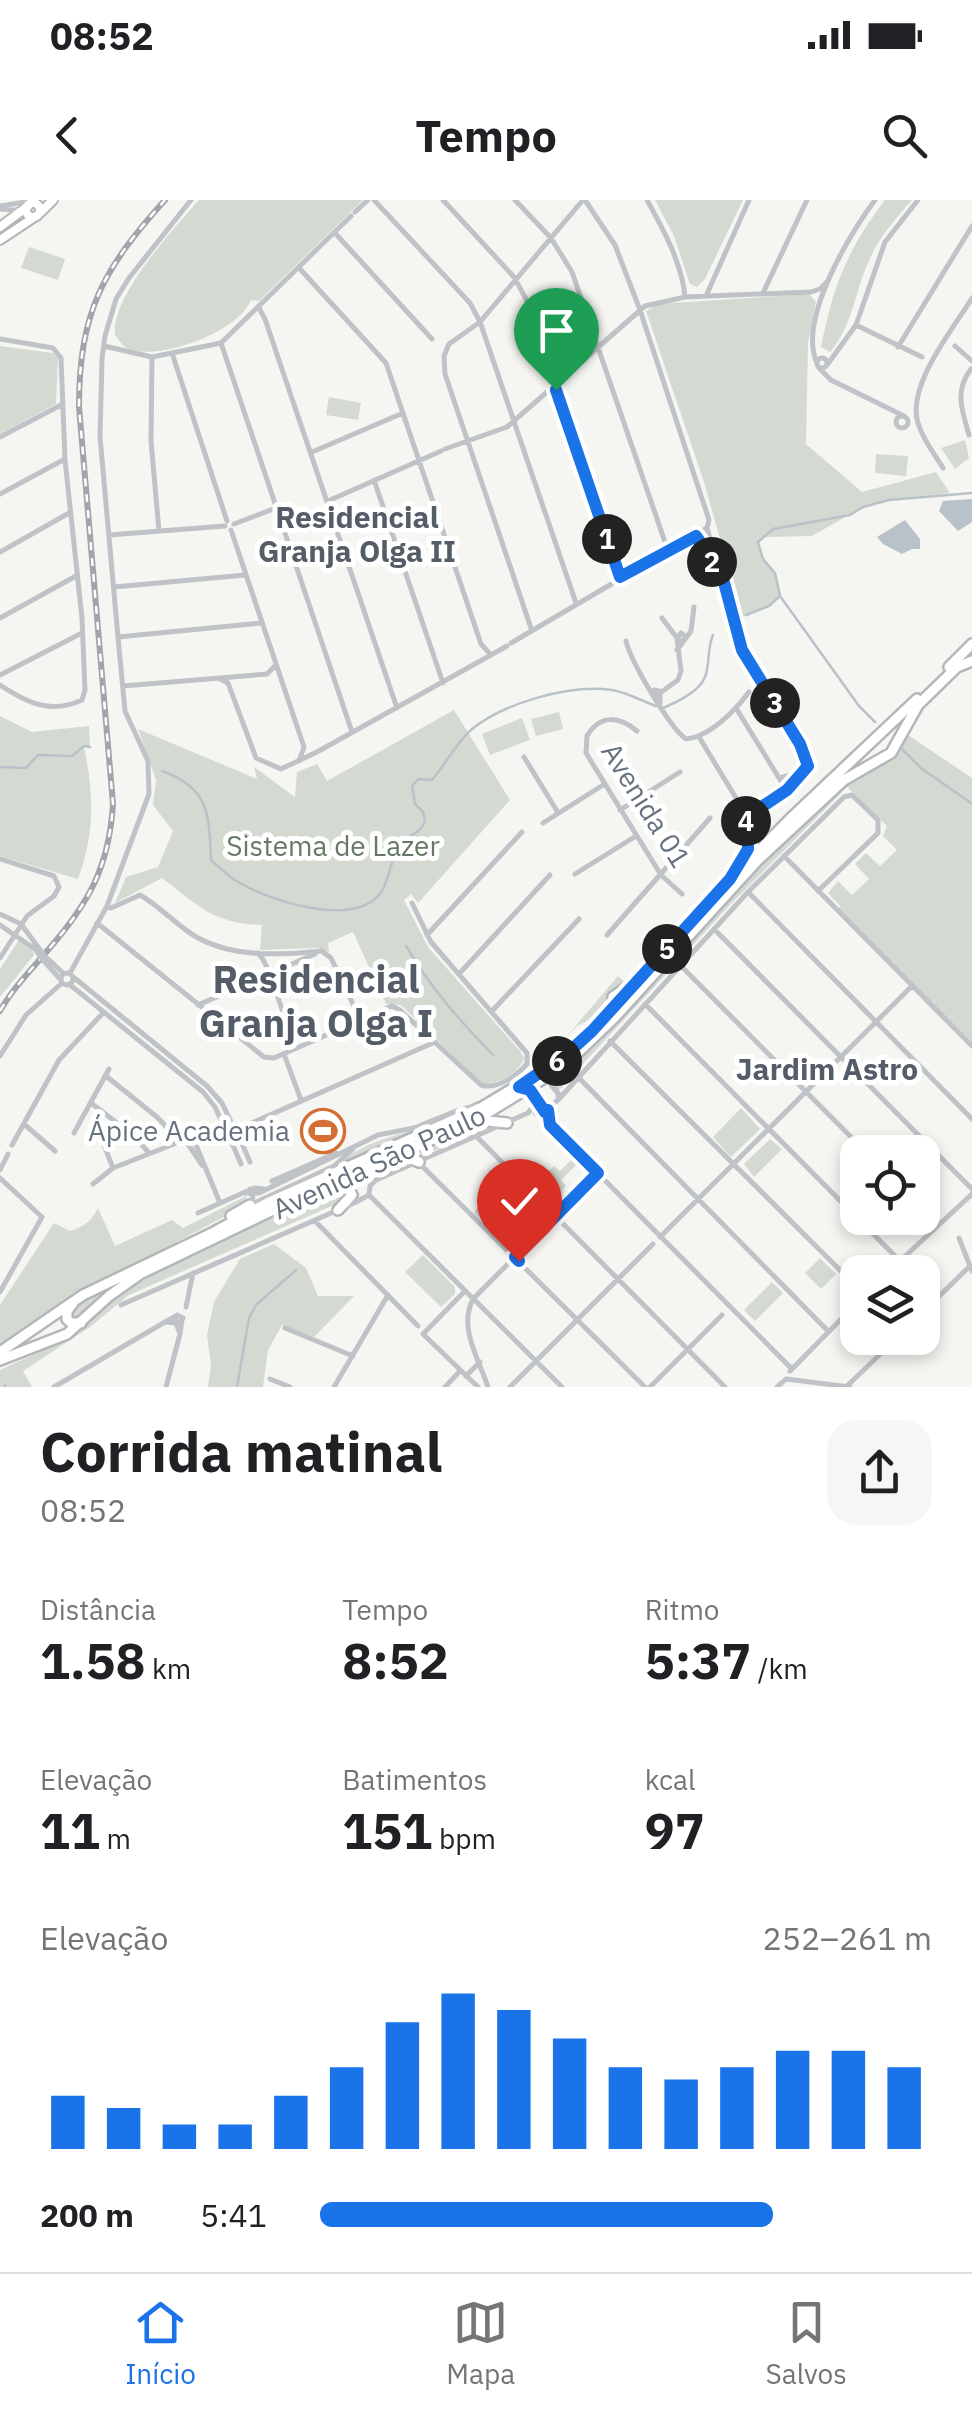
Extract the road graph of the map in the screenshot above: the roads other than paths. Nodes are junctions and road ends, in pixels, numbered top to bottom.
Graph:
1 (191, 200) edge
2 (371, 200) edge
3 (443, 200) edge
4 (516, 200) edge
5 (584, 200) edge
6 (646, 200) edge
7 (749, 200) edge
8 (807, 200) edge
9 (876, 200) edge
10 (918, 200) edge
11 (36, 207) edge
12 (0, 208) edge
13 (972, 226) edge
14 (0, 227) edge
15 (335, 232) junction
16 (550, 238) junction
17 (0, 240) edge
18 (300, 268) junction
19 (516, 281) junction
20 (828, 281) junction
21 (811, 292) junction
22 (763, 294) junction
23 (706, 296) junction
24 (685, 297) junction
25 (972, 298) edge
26 (820, 304) junction
27 (258, 308) junction
28 (640, 310) junction
29 (480, 322) junction
30 (856, 325) junction
31 (0, 339) edge
32 (432, 339) dead end
33 (221, 343) junction
34 (104, 346) junction
35 (956, 346) dead end
36 (598, 347) junction
37 (898, 347) junction
38 (172, 353) junction
39 (152, 357) junction
40 (922, 357) dead end
41 (823, 363) junction
42 (972, 366) edge
43 (554, 385) junction
44 (61, 405) junction
45 (403, 413) junction
46 (899, 415) dead end
47 (514, 421) junction
48 (969, 435) dead end
49 (0, 437) edge
50 (468, 441) junction
51 (312, 452) junction
52 (65, 460) junction
53 (420, 460) junction
54 (943, 468) dead end
55 (374, 480) junction
56 (0, 494) edge
57 (328, 501) junction
58 (276, 508) junction
59 (69, 513) junction
60 (229, 525) junction
61 (707, 528) junction
62 (158, 532) junction
63 (109, 535) junction
64 (693, 536) junction
65 (340, 539) junction
66 (672, 547) junction
67 (0, 552) edge
68 (294, 559) junction
69 (721, 571) junction
70 (246, 574) junction
71 (77, 576) junction
72 (620, 577) junction
73 (114, 587) junction
74 (576, 604) junction
75 (694, 607) dead end
76 (0, 618) edge
77 (662, 618) dead end
78 (262, 624) junction
79 (532, 630) junction
80 (83, 632) junction
81 (118, 637) junction
82 (681, 638) junction
83 (626, 642) dead end
84 (482, 644) junction
85 (972, 644) edge
86 (491, 655) junction
87 (480, 661) junction
88 (972, 661) edge
89 (276, 663) junction
90 (266, 674) junction
91 (0, 675) edge
92 (240, 676) junction
93 (218, 678) junction
94 (282, 681) junction
95 (442, 683) junction
96 (0, 685) edge
97 (123, 686) junction
98 (749, 692) dead end
99 (232, 693) junction
100 (656, 693) junction
101 (398, 708) junction
102 (736, 708) junction
103 (637, 731) dead end
104 (352, 732) junction
105 (698, 737) junction
106 (872, 740) junction
107 (304, 747) junction
108 (318, 752) junction
109 (891, 753) junction
110 (524, 757) dead end
111 (297, 763) junction
112 (680, 772) dead end
113 (780, 778) junction
114 (800, 782) junction
115 (604, 784) junction
116 (787, 790) junction
117 (736, 798) dead end
118 (772, 807) junction
119 (620, 810) junction
120 (558, 811) junction
121 (792, 817) junction
122 (710, 818) dead end
123 (543, 823) dead end
124 (522, 832) dead end
125 (636, 836) junction
126 (784, 856) junction
127 (0, 858) edge
128 (575, 874) dead end
129 (550, 875) dead end
130 (661, 875) junction
131 (730, 879) junction
132 (818, 891) junction
133 (748, 892) junction
134 (682, 894) dead end
135 (412, 903) dead end
136 (106, 906) junction
137 (0, 914) edge
138 (578, 918) dead end
139 (97, 923) junction
140 (21, 924) junction
141 (0, 925) edge
142 (714, 929) junction
143 (15, 934) junction
144 (607, 935) dead end
145 (427, 936) junction
146 (37, 948) junction
147 (322, 952) junction
148 (258, 953) junction
149 (0, 958) edge
150 (680, 965) junction
151 (267, 974) junction
152 (460, 974) junction
153 (66, 978) junction
154 (912, 986) junction
155 (644, 1003) junction
156 (109, 1006) junction
157 (200, 1007) junction
158 (492, 1011) junction
159 (103, 1012) junction
160 (285, 1018) dead end
161 (360, 1019) junction
162 (876, 1022) junction
163 (610, 1041) junction
164 (435, 1042) junction
165 (972, 1046) edge
166 (284, 1054) junction
167 (0, 1056) edge
168 (841, 1057) junction
169 (564, 1066) junction
170 (578, 1077) junction
171 (524, 1088) junction
172 (806, 1092) junction
173 (560, 1095) junction
174 (499, 1098) junction
175 (302, 1100) junction
176 (537, 1101) junction
177 (91, 1103) junction
178 (539, 1113) junction
179 (972, 1119) edge
180 (476, 1120) junction
181 (507, 1122) junction
182 (24, 1124) junction
183 (550, 1125) junction
184 (235, 1129) junction
185 (769, 1129) junction
186 (114, 1130) dead end
187 (74, 1133) dead end
188 (227, 1134) junction
189 (378, 1135) junction
190 (849, 1135) edge
191 (476, 1136) junction
192 (181, 1140) junction
193 (12, 1146) dead end
194 (343, 1150) junction
195 (55, 1151) dead end
196 (148, 1153) junction
197 (8, 1154) dead end
198 (250, 1162) dead end
199 (418, 1162) junction
200 (241, 1164) dead end
201 (733, 1164) junction
202 (370, 1167) junction
203 (113, 1168) junction
204 (598, 1173) junction
205 (0, 1177) edge
206 (272, 1181) dead end
207 (334, 1182) junction
208 (93, 1184) dead end
209 (284, 1189) junction
210 (266, 1190) junction
211 (972, 1191) edge
212 (248, 1192) junction
213 (368, 1196) junction
214 (698, 1199) junction
215 (220, 1203) junction
216 (250, 1205) junction
217 (338, 1210) junction
218 (198, 1213) dead end
219 (555, 1216) junction
220 (315, 1220) junction
221 (940, 1223) edge
222 (927, 1235) edge
223 (660, 1237) junction
224 (960, 1238) dead end
225 (653, 1244) dead end
226 (894, 1255) edge
227 (906, 1255) edge
228 (515, 1257) junction
229 (154, 1260) junction
230 (971, 1269) edge
231 (840, 1270) edge
232 (193, 1273) junction
233 (618, 1280) junction
234 (465, 1291) junction
235 (0, 1292) edge
236 (82, 1295) junction
237 (388, 1296) junction
238 (940, 1296) edge
239 (473, 1300) junction
240 (121, 1305) dead end
241 (722, 1316) dead end
242 (179, 1319) junction
243 (840, 1319) edge
244 (44, 1320) junction
245 (577, 1320) junction
246 (83, 1322) junction
247 (418, 1326) dead end
248 (285, 1328) dead end
249 (828, 1331) junction
250 (36, 1346) junction
251 (688, 1350) junction
252 (0, 1352) edge
253 (880, 1355) edge
254 (353, 1356) junction
255 (0, 1360) edge
256 (536, 1361) junction
257 (480, 1362) junction
258 (463, 1373) junction
259 (270, 1379) dead end
260 (54, 1387) edge
261 (166, 1387) edge
262 (290, 1387) edge
263 (334, 1387) edge
264 (445, 1387) edge
265 (478, 1387) edge
266 (488, 1387) edge
267 (510, 1387) edge
268 (562, 1387) edge
269 (647, 1387) edge
270 (725, 1387) edge
271 (777, 1387) edge
272 (848, 1387) edge

1 - 34 street
2 - 15 street
2 - 29 street
3 - 19 street
4 - 16 street
5 - 16 street
5 - 28 street
6 - 24 street
7 - 23 street
8 - 22 street
9 - 20 street
10 - 30 street
11 - 12 street
11 - 12 street
11 - 14 street
11 - 17 street
13 - 37 street
15 - 18 street
15 - 32 street
16 - 19 street
16 - 36 street
18 - 27 street
18 - 45 street
19 - 29 street
19 - 43 street
20 - 21 street
20 - 26 street
21 - 22 street
21 - 26 street
22 - 23 street
23 - 24 street
24 - 28 street
25 - 54 street
26 - 41 street
27 - 33 street
27 - 51 street
28 - 36 street
28 - 61 street
29 - 47 street
29 - 50 street
30 - 37 street
30 - 41 street
31 - 44 street
33 - 38 street
33 - 58 street
34 - 39 street
34 - 63 street
35 - 42 street
36 - 43 street
36 - 66 street
37 - 40 street
38 - 39 street
38 - 60 street
39 - 62 street
41 - 46 street
42 - 48 street
43 - 47 street
43 - 72 street
44 - 49 street
44 - 52 street
45 - 51 street
45 - 53 street
47 - 50 street
47 - 74 street
50 - 53 street
50 - 79 street
51 - 57 street
52 - 56 street
52 - 59 street
53 - 55 street
53 - 84 street
55 - 57 street
55 - 95 street
57 - 65 street
58 - 60 street
58 - 68 street
59 - 67 street
59 - 71 street
60 - 62 street
60 - 70 street
61 - 64 street
61 - 69 street
62 - 63 street
63 - 73 street
64 - 66 street
64 - 69 street
65 - 68 street
65 - 101 street
66 - 72 street
68 - 104 street
69 - 114 street
70 - 73 street
70 - 78 street
71 - 76 street
71 - 80 street
72 - 74 street
73 - 81 street
74 - 79 street
75 - 82 street
77 - 82 street
78 - 81 street
78 - 89 street
79 - 86 street
80 - 91 street
80 - 96 street
81 - 97 street
82 - 100 street
83 - 100 street
84 - 86 street
84 - 87 street
85 - 106 main road, Avenida São Paulo
86 - 87 street
87 - 95 street
88 - 109 main road
89 - 90 street
89 - 94 street
90 - 92 street
90 - 94 street
92 - 93 street
92 - 99 street
93 - 97 street
93 - 99 street
94 - 107 street
95 - 101 street
97 - 136 street
98 - 102 street
99 - 111 street
100 - 105 street
101 - 104 street
102 - 105 street
102 - 113 street
103 - 115 street, Avenida 01
104 - 108 street
105 - 117 street
106 - 109 main road
106 - 121 main road, Avenida São Paulo
107 - 108 street
107 - 111 street
108 - 111 street
109 - 169 main road, Avenida São Paulo
110 - 120 street
112 - 119 street
113 - 114 street
113 - 116 street
114 - 116 street
114 - 118 street
115 - 119 street, Avenida 01
115 - 120 street
116 - 118 street
116 - 131 street
118 - 121 street
119 - 125 street, Avenida 01
120 - 123 street
121 - 131 main road, Avenida São Paulo
122 - 130 street
124 - 145 street
125 - 128 street
125 - 130 street, Avenida 01
126 - 132 street
126 - 132 street
126 - 133 street
127 - 140 street
129 - 152 street
130 - 134 street, Avenida 01
130 - 144 street
131 - 171 main road, Avenida São Paulo
132 - 154 street
133 - 142 street
133 - 162 street
135 - 145 street
136 - 139 street
136 - 148 street
137 - 140 street
138 - 158 street
139 - 153 street
139 - 157 street
140 - 143 street
140 - 146 street
141 - 143 street
142 - 150 street
142 - 168 street
143 - 146 street
143 - 149 street
145 - 152 street
146 - 153 street, bridge
147 - 148 street
147 - 151 street
147 - 161 street
148 - 151 street
150 - 155 street
150 - 172 street
151 - 157 street
151 - 160 street
152 - 158 street
153 - 156 street
153 - 159 street
153 - 167 street
154 - 162 street
154 - 165 street
155 - 163 street
155 - 185 street
156 - 159 street
156 - 184 street
157 - 166 street
158 - 164 street
159 - 182 street
159 - 188 street
161 - 164 street
161 - 166 street
162 - 168 street
162 - 179 street
163 - 170 street
163 - 201 street
164 - 175 street
166 - 175 street
168 - 172 street
168 - 211 street
169 - 171 main road, Avenida São Paulo
169 - 173 street
170 - 173 street
170 - 214 street
171 - 174 main road, Avenida São Paulo
171 - 176 street
171 - 180 main road, Avenida São Paulo
172 - 185 street
172 - 190 street
173 - 178 street
174 - 189 street
174 - 229 main road, Avenida São Paulo
175 - 184 street
176 - 178 street
176 - 178 street
177 - 187 street
177 - 192 street
177 - 196 street
178 - 181 street
178 - 183 street
178 - 183 street
180 - 181 main road
180 - 202 main road, Avenida São Paulo
181 - 191 street
182 - 193 street
182 - 195 street
183 - 204 street
184 - 188 street
184 - 198 street
185 - 201 street
185 - 226 street
186 - 203 street
188 - 200 street
189 - 194 street
189 - 209 street
191 - 199 street
191 - 219 street
192 - 196 street
192 - 215 street
194 - 206 street
194 - 210 street
196 - 203 street
197 - 205 street
199 - 202 main road
199 - 213 street
199 - 228 street
201 - 214 street
201 - 231 street
202 - 207 main road, Avenida São Paulo
203 - 208 street
204 - 219 street
204 - 223 street
205 - 235 street
207 - 217 main road
207 - 246 main road, Avenida São Paulo
209 - 210 street
209 - 216 street
210 - 212 street
211 - 221 street
212 - 215 street
212 - 216 street
213 - 217 street
213 - 234 street
214 - 223 street
214 - 249 street
215 - 218 street
216 - 229 main road
217 - 220 street
219 - 228 street
219 - 233 street
220 - 232 street
220 - 237 street
222 - 227 street
223 - 249 street
224 - 230 street
225 - 233 street
228 - 239 street
228 - 245 street
229 - 236 main road, Avenida São Paulo
230 - 238 street
232 - 240 street
232 - 242 street
233 - 245 street
233 - 251 street
234 - 239 street
234 - 258 street
236 - 244 main road, Avenida São Paulo
236 - 246 main road
237 - 247 street
237 - 254 street
239 - 256 street
239 - 257 street
241 - 251 street
242 - 260 street
242 - 261 street
243 - 249 street
244 - 250 main road
244 - 252 main road, Avenida São Paulo
245 - 256 street
245 - 269 street
246 - 250 main road, Avenida São Paulo
248 - 254 street
250 - 255 main road, Avenida São Paulo
251 - 269 street
251 - 270 street
253 - 272 street
254 - 263 street
256 - 267 street
256 - 268 street
257 - 258 street
257 - 266 street
258 - 264 street
258 - 265 street
259 - 262 street
271 - 272 street

